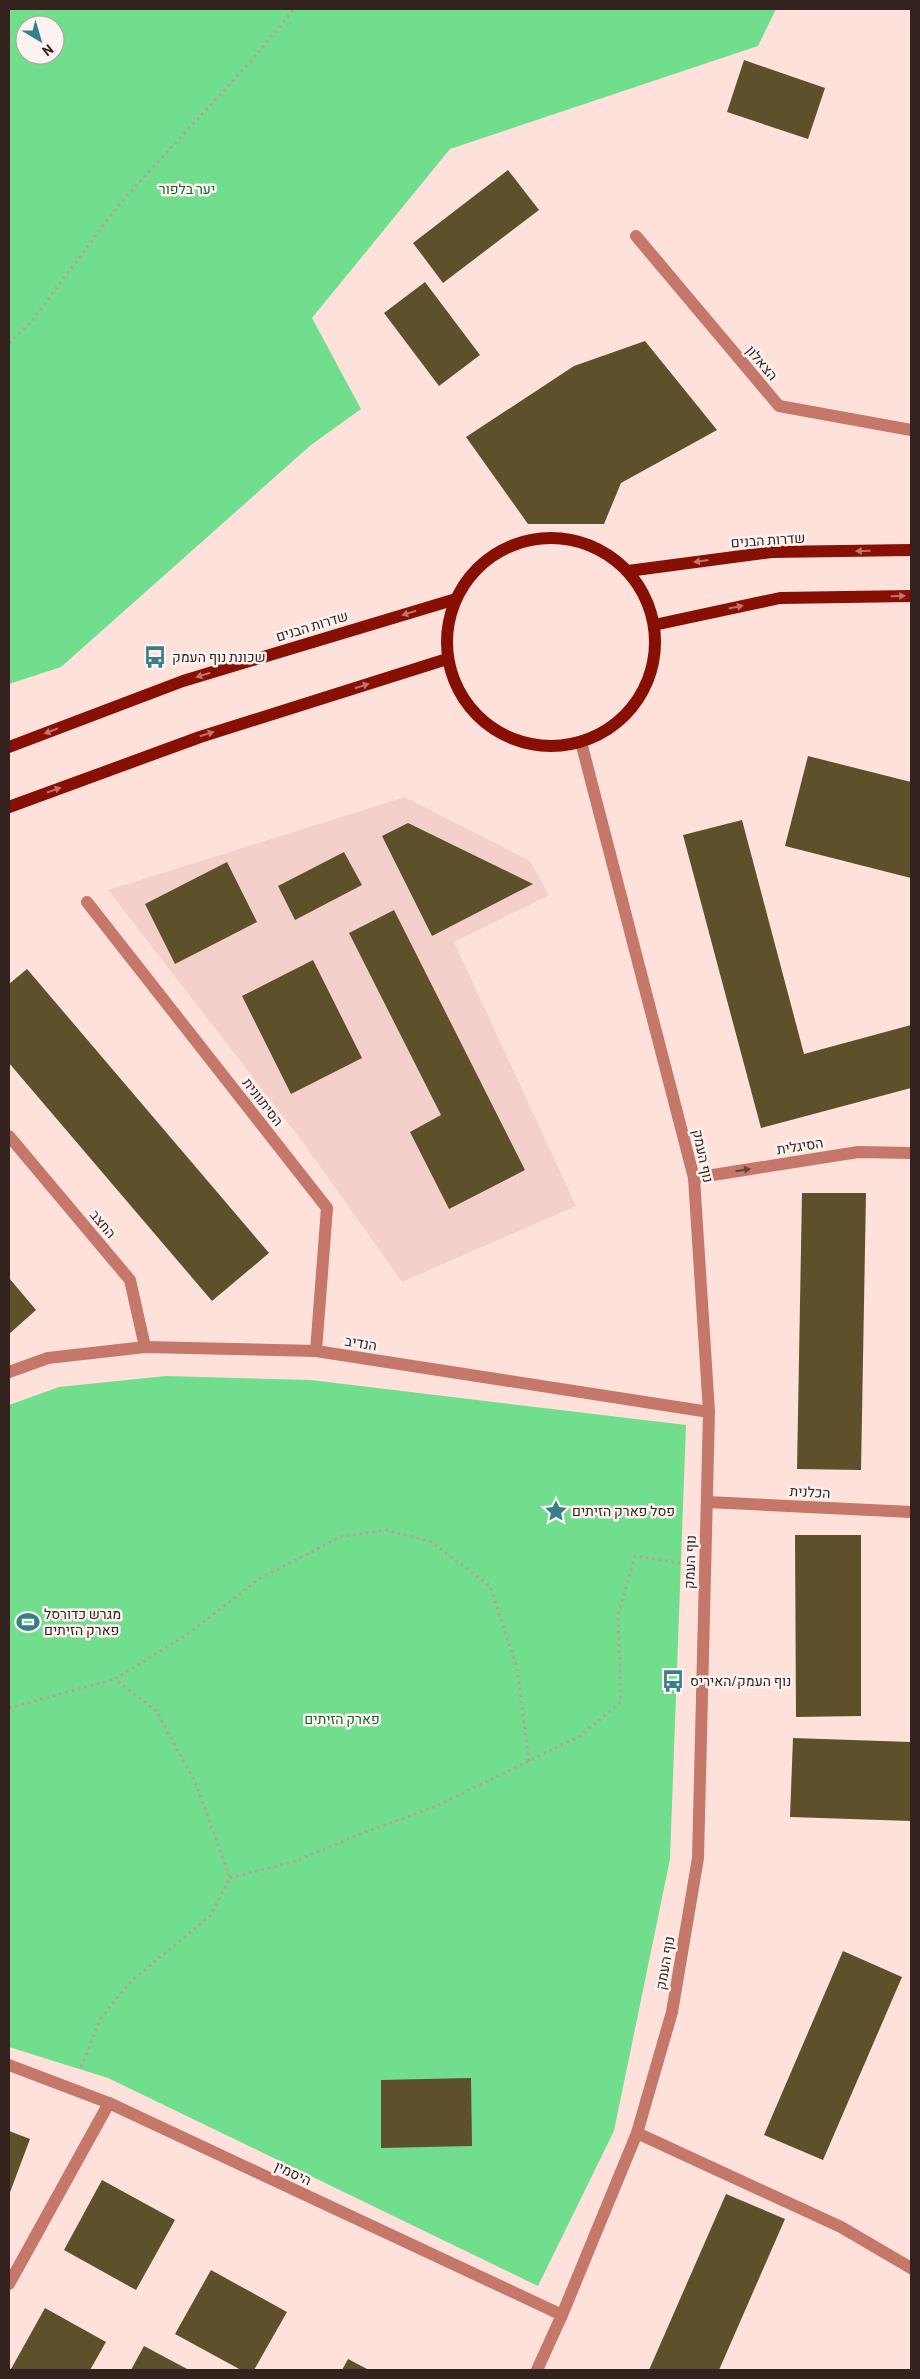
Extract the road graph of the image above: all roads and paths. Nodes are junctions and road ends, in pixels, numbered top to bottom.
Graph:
1 (294, 9) edge
2 (636, 236) dead end
3 (9, 343) edge
4 (911, 430) edge
5 (911, 550) edge
6 (628, 571) junction
7 (911, 596) edge
8 (456, 599) junction
9 (654, 624) junction
10 (447, 659) junction
11 (581, 742) junction
12 (9, 747) edge
13 (9, 807) edge
14 (87, 902) dead end
15 (9, 1136) edge
16 (911, 1153) edge
17 (694, 1178) junction
18 (145, 1346) junction
19 (316, 1351) junction
20 (9, 1372) edge
21 (709, 1412) junction
22 (707, 1502) junction
23 (911, 1512) edge
24 (705, 1568) junction
25 (115, 1679) junction
26 (9, 1708) edge
27 (529, 1761) junction
28 (230, 1878) junction
29 (9, 2065) edge
30 (73, 2087) junction
31 (110, 2103) junction
32 (637, 2133) junction
33 (911, 2268) edge
34 (9, 2284) edge
35 (562, 2315) junction
36 (536, 2370) edge

1 - 3 path
2 - 4 street, הצאלון
5 -> 6 main road, שדרות הבנים
6 - 8 main road
6 - 9 main road
9 -> 7 main road
8 - 10 main road
8 -> 12 main road, שדרות הבנים
9 - 11 main road
10 - 11 main road
13 -> 10 main road
11 - 17 street, נוף העמק
14 - 19 street, הסיתוונית
15 - 18 street, החצב
17 -> 16 street, הסיגלית
17 - 21 street, נוף העמק
18 - 19 street, הנדיב
18 - 20 street, הנדיב
19 - 21 street, הנדיב
21 - 22 street, נוף העמק
22 - 23 street, הכלנית
22 - 24 street, נוף העמק
24 - 27 path
24 - 32 street, נוף העמק
25 - 26 path
25 - 27 path
25 - 28 path
27 - 28 path
28 - 30 path
29 - 30 street, היסמין
30 - 31 street, היסמין
31 - 34 street
31 - 35 street, היסמין
32 - 33 street
32 - 35 street, נוף העמק
35 - 36 street, נוף העמק

